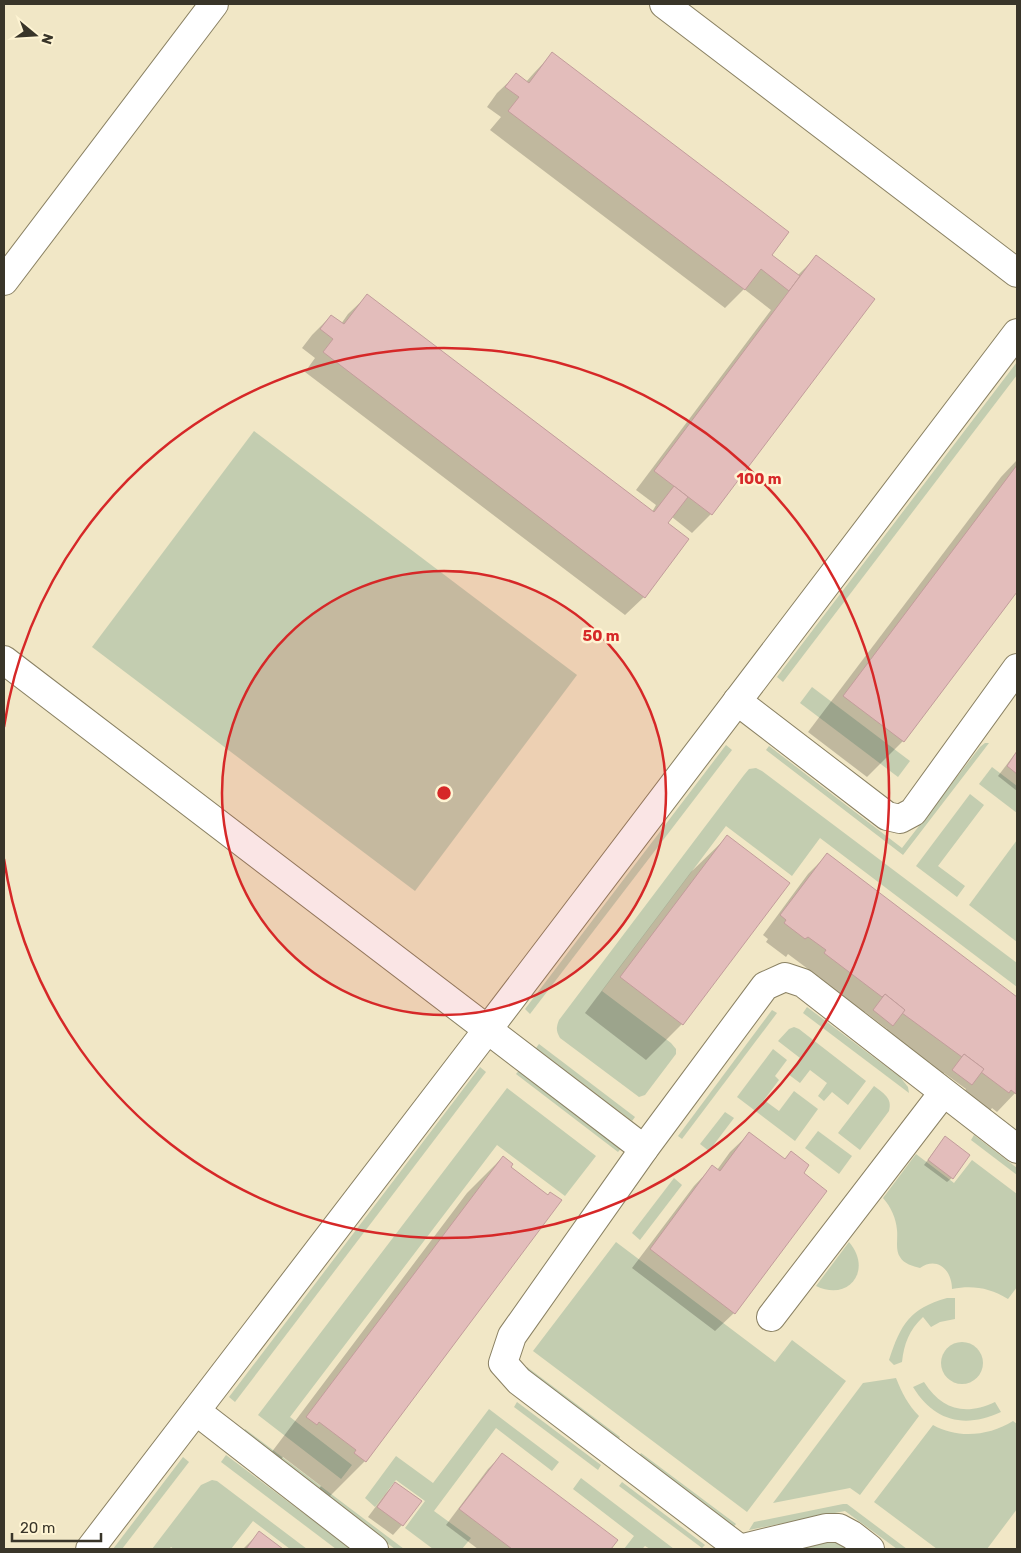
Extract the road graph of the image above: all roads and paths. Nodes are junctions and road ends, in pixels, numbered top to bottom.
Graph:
1 (214, 4) edge
2 (664, 4) edge
3 (1017, 273) edge
4 (4, 280) edge
5 (1017, 333) edge
6 (4, 660) edge
7 (1017, 668) edge
8 (737, 701) junction
9 (488, 1029) junction
10 (943, 1092) junction
11 (644, 1149) junction
12 (1017, 1149) edge
13 (771, 1317) dead end
14 (196, 1412) junction
15 (90, 1549) edge
16 (374, 1549) edge
17 (740, 1549) edge
18 (870, 1549) edge

1 - 4 street
2 - 3 street
5 - 8 street
6 - 9 street
7 - 8 street
8 - 9 street
9 - 11 street
9 - 14 street
10 - 11 street
10 - 12 street
10 - 13 street
11 - 17 street
14 - 15 street
14 - 16 street
17 - 18 street

